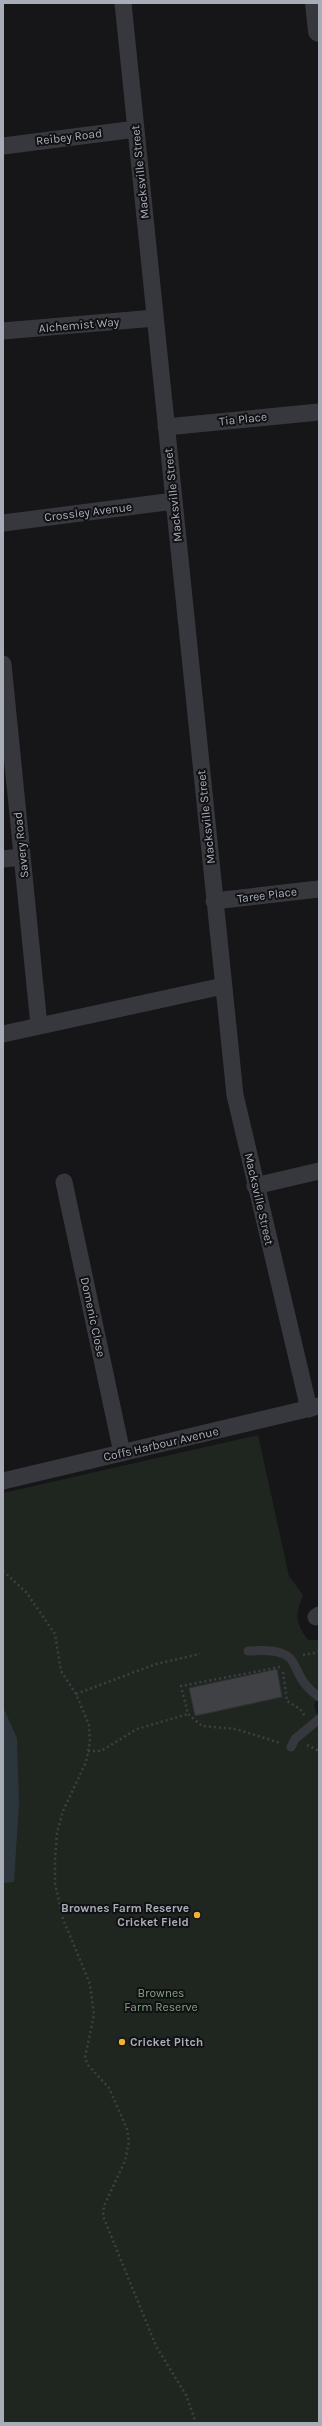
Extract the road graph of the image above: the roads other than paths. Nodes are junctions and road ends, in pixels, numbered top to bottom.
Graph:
1 (123, 3) edge
2 (316, 3) edge
3 (319, 31) edge
4 (136, 129) junction
5 (3, 146) edge
6 (155, 318) junction
7 (3, 331) edge
8 (319, 412) edge
9 (166, 427) junction
10 (174, 501) junction
11 (3, 523) edge
12 (3, 664) edge
13 (22, 857) junction
14 (3, 859) edge
15 (319, 889) edge
16 (214, 901) junction
17 (223, 986) junction
18 (39, 1026) junction
19 (3, 1034) edge
20 (319, 1171) edge
21 (64, 1182) dead end
22 (255, 1186) junction
23 (314, 1408) edge
24 (122, 1453) junction
25 (3, 1480) edge
26 (248, 1651) dead end
27 (319, 1697) edge
28 (315, 1722) edge
29 (291, 1747) road end

1 - 4 street, Macksville Street
2 - 3 street
4 - 5 street, Reibey Road
4 - 6 street, Macksville Street
6 - 7 street, Alchemist Way
6 - 9 street, Macksville Street
8 - 9 street, Tia Place
9 - 10 street, Macksville Street
10 - 11 street, Crossley Avenue
10 - 16 street, Macksville Street
12 - 13 street, Savery Road
13 - 14 street
13 - 18 street, Savery Road
15 - 16 street, Taree Place
16 - 17 street, Macksville Street
17 - 18 street
17 - 22 street, Macksville Street
18 - 19 street
20 - 22 street
21 - 24 street, Domenic Close
22 - 23 street, Macksville Street
23 - 24 street, Coffs Harbour Avenue
24 - 25 street, Coffs Harbour Avenue
26 - 27 lane
28 - 29 lane

